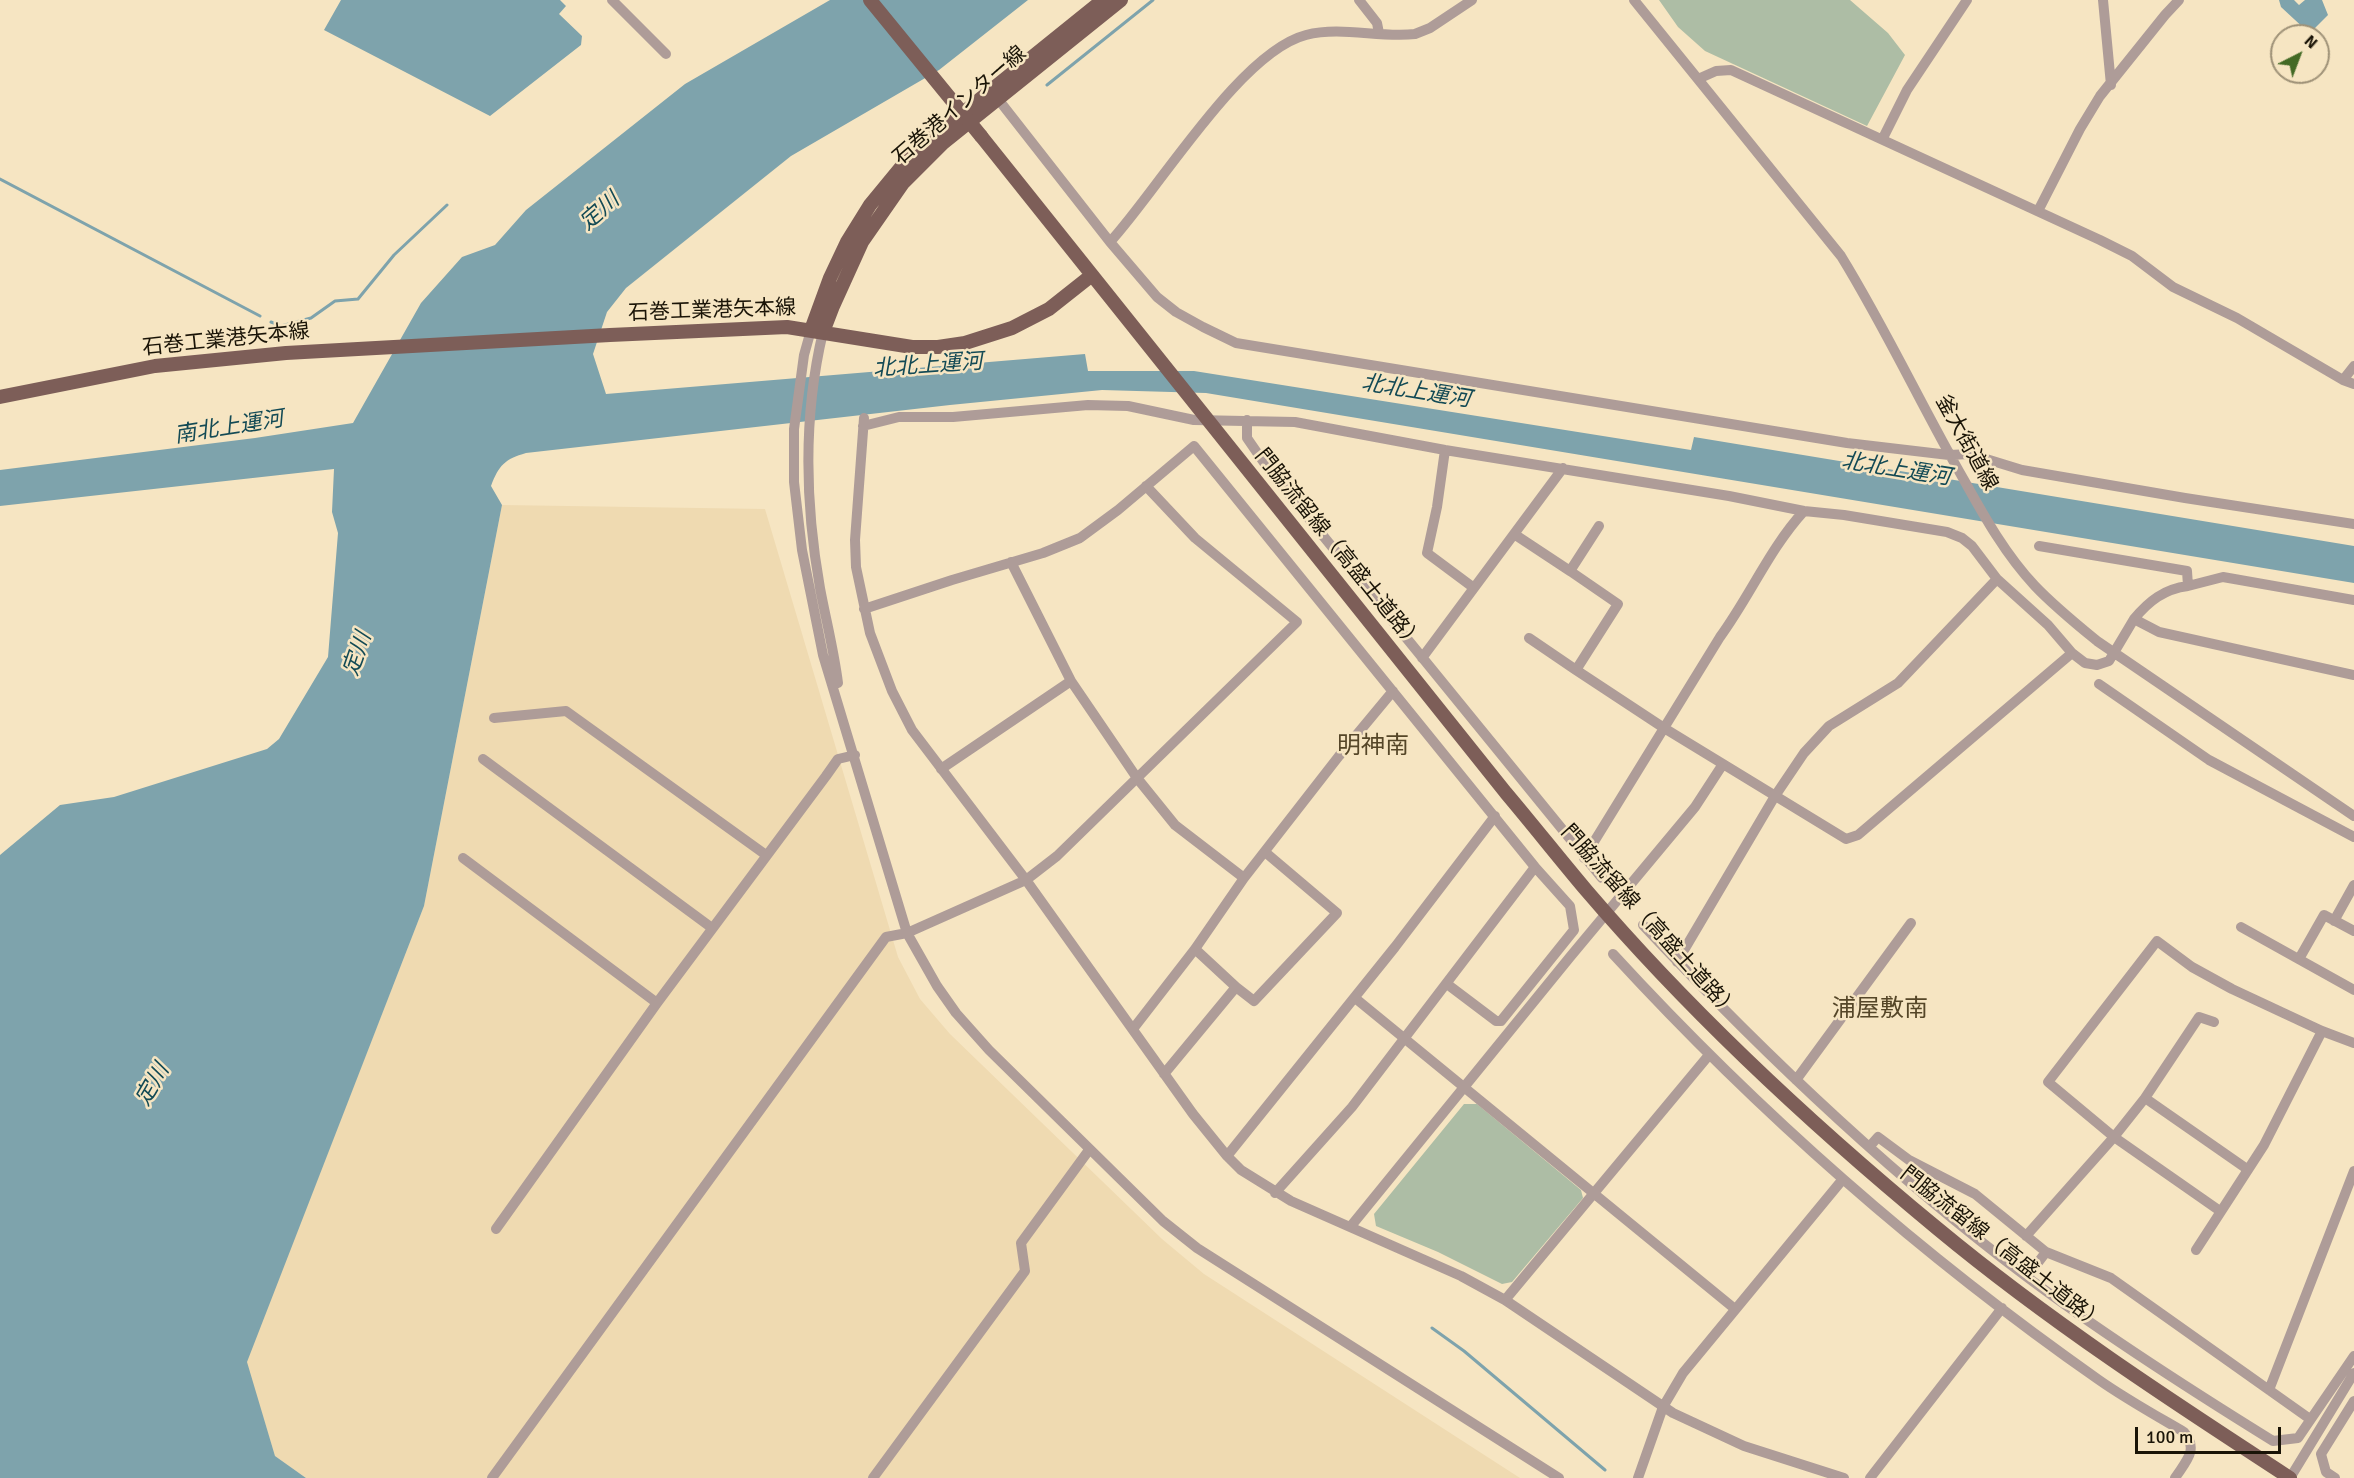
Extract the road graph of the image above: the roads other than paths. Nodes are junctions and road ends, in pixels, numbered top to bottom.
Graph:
1 (612, 0) edge
2 (870, 0) edge
3 (1103, 0) edge
4 (1121, 0) edge
5 (1359, 0) edge
6 (1472, 0) edge
7 (1634, 0) edge
8 (1967, 0) edge
9 (2103, 0) edge
10 (2179, 0) edge
11 (1379, 33) junction
12 (666, 54) dead end
13 (1698, 79) junction
14 (2111, 85) junction
15 (998, 99) junction
16 (1883, 138) junction
17 (2037, 211) junction
18 (1110, 242) junction
19 (1092, 275) junction
20 (817, 331) junction
21 (2354, 366) edge
22 (2349, 382) edge
23 (0, 397) edge
24 (1207, 419) junction
25 (1247, 420) junction
26 (1445, 450) junction
27 (1949, 455) junction
28 (1563, 468) junction
29 (1146, 486) junction
30 (1804, 511) junction
31 (2354, 524) edge
32 (1599, 526) dead end
33 (1514, 534) junction
34 (2039, 546) dead end
35 (1011, 562) junction
36 (1570, 571) junction
37 (1997, 579) junction
38 (2188, 586) junction
39 (1474, 588) junction
40 (2354, 600) edge
41 (864, 609) junction
42 (2134, 619) junction
43 (1529, 638) dead end
44 (2072, 653) junction
45 (2115, 653) junction
46 (1422, 658) junction
47 (1576, 670) junction
48 (2354, 675) edge
49 (1071, 681) junction
50 (2099, 684) dead end
51 (1393, 691) junction
52 (841, 707) junction
53 (494, 718) dead end
54 (1664, 728) junction
55 (855, 755) junction
56 (483, 759) dead end
57 (1723, 764) junction
58 (941, 769) junction
59 (1137, 778) junction
60 (1775, 796) junction
61 (1495, 816) junction
62 (2354, 816) edge
63 (2354, 837) edge
64 (1265, 852) junction
65 (766, 855) junction
66 (463, 858) dead end
67 (1584, 858) junction
68 (1535, 867) junction
69 (1244, 878) junction
70 (1602, 878) dead end
71 (1026, 880) junction
72 (2354, 885) edge
73 (1606, 912) junction
74 (2334, 921) junction
75 (1911, 923) dead end
76 (1643, 925) dead end
77 (2241, 927) dead end
78 (712, 928) junction
79 (2354, 931) edge
80 (908, 933) junction
81 (1194, 949) junction
82 (1613, 954) dead end
83 (2299, 959) junction
84 (1677, 962) junction
85 (1447, 984) junction
86 (1236, 987) junction
87 (2354, 990) edge
88 (1355, 998) junction
89 (657, 1003) junction
90 (2214, 1022) dead end
91 (1133, 1029) junction
92 (2322, 1031) junction
93 (1405, 1040) junction
94 (2354, 1042) edge
95 (1709, 1055) junction
96 (1164, 1074) junction
97 (1796, 1080) junction
98 (1464, 1088) junction
99 (2145, 1098) junction
100 (2114, 1137) junction
101 (1870, 1146) junction
102 (1089, 1150) junction
103 (1227, 1155) junction
104 (2247, 1169) junction
105 (2354, 1172) edge
106 (1844, 1179) junction
107 (1275, 1192) junction
108 (1594, 1193) junction
109 (2220, 1211) junction
110 (1351, 1226) junction
111 (496, 1229) dead end
112 (2026, 1236) junction
113 (2196, 1250) dead end
114 (2046, 1252) junction
115 (2027, 1277) junction
116 (1505, 1300) junction
117 (2002, 1308) junction
118 (1735, 1309) junction
119 (2354, 1356) edge
120 (2354, 1373) edge
121 (2268, 1390) junction
122 (2354, 1401) edge
123 (1663, 1407) junction
124 (2310, 1419) junction
125 (492, 1478) edge
126 (873, 1478) edge
127 (1559, 1478) edge
128 (1638, 1478) edge
129 (1844, 1478) edge
130 (1870, 1478) edge
131 (2175, 1478) edge
132 (2290, 1478) edge
133 (2336, 1478) edge

1 - 12 street
2 - 19 main road, bridge
3 - 20 main road, 石巻港インター線
4 - 15 main road, 石巻港インター線
5 - 11 street
6 - 11 street
7 - 13 street, 釜大街道線
8 - 16 street
9 - 14 street
10 - 14 street
11 - 18 street
13 - 16 street
13 - 27 street, 釜大街道線
14 - 17 street
15 - 18 street
15 - 20 main road, 石巻港インター線
16 - 17 street
17 - 22 street
18 - 27 street
19 - 20 main road, 石巻工業港矢本線
19 - 24 main road, 門脇流留線（高盛土道路）
20 - 23 main road, 石巻工業港矢本線
20 - 52 street
20 - 52 street
21 - 22 street
24 - 25 street
24 - 41 street
24 - 73 main road, 門脇流留線（高盛土道路）
25 - 26 street
25 - 46 street
26 - 28 street
26 - 39 street
27 - 31 street
27 - 45 street, 釜大街道線
28 - 30 street
28 - 33 street
29 - 35 street
29 - 51 street
29 - 59 street
30 - 37 street
30 - 54 street
32 - 36 street
33 - 36 street
33 - 39 street
34 - 38 street
35 - 41 street
35 - 49 street
36 - 47 street
37 - 44 street
37 - 60 street
38 - 40 street
38 - 42 street
39 - 46 street
41 - 58 street
42 - 45 street
42 - 48 street
43 - 47 street
44 - 45 street
44 - 60 street
45 - 62 street, 釜大街道線
46 - 67 street
47 - 54 street
49 - 58 street
49 - 59 street
50 - 63 street
51 - 61 street
51 - 64 street
52 - 55 street
53 - 65 street
54 - 57 street
54 - 67 street
55 - 65 street
55 - 80 street
56 - 78 street
57 - 60 street
57 - 73 street
58 - 71 street
59 - 69 street
59 - 71 street
60 - 84 street
61 - 68 street
61 - 88 street
64 - 69 street
64 - 86 street
65 - 78 street
66 - 89 street
67 - 70 street
68 - 85 street
68 - 85 street
69 - 81 street
71 - 80 street
71 - 91 street
72 - 74 street
73 - 98 street
73 - 132 main road, 門脇流留線（高盛土道路）
74 - 79 street
74 - 83 street
75 - 97 street
76 - 84 street
77 - 83 street
78 - 89 street
80 - 102 street
80 - 125 street
81 - 86 street
81 - 91 street
82 - 95 street
83 - 87 street
84 - 97 street
85 - 93 street
86 - 96 street
88 - 93 street
88 - 103 street
89 - 111 street
90 - 99 street
91 - 96 street
92 - 94 street
92 - 100 street
92 - 104 street
93 - 98 street
93 - 107 street
95 - 106 street
95 - 108 street
96 - 103 street
97 - 101 street
98 - 108 street
98 - 110 street
99 - 100 street
99 - 104 street
100 - 109 street
100 - 112 street
101 - 112 street
101 - 115 street
102 - 126 street
102 - 127 street
103 - 107 street
104 - 109 street
105 - 121 street
106 - 117 street
106 - 118 street
107 - 110 street
108 - 116 street
108 - 118 street
109 - 113 street
110 - 116 street
112 - 114 street
114 - 115 street
114 - 121 street
115 - 124 street
116 - 123 street
117 - 130 street
117 - 131 street
118 - 123 street
119 - 124 street
120 - 132 street
121 - 124 street
122 - 133 street
123 - 128 street
123 - 129 street

